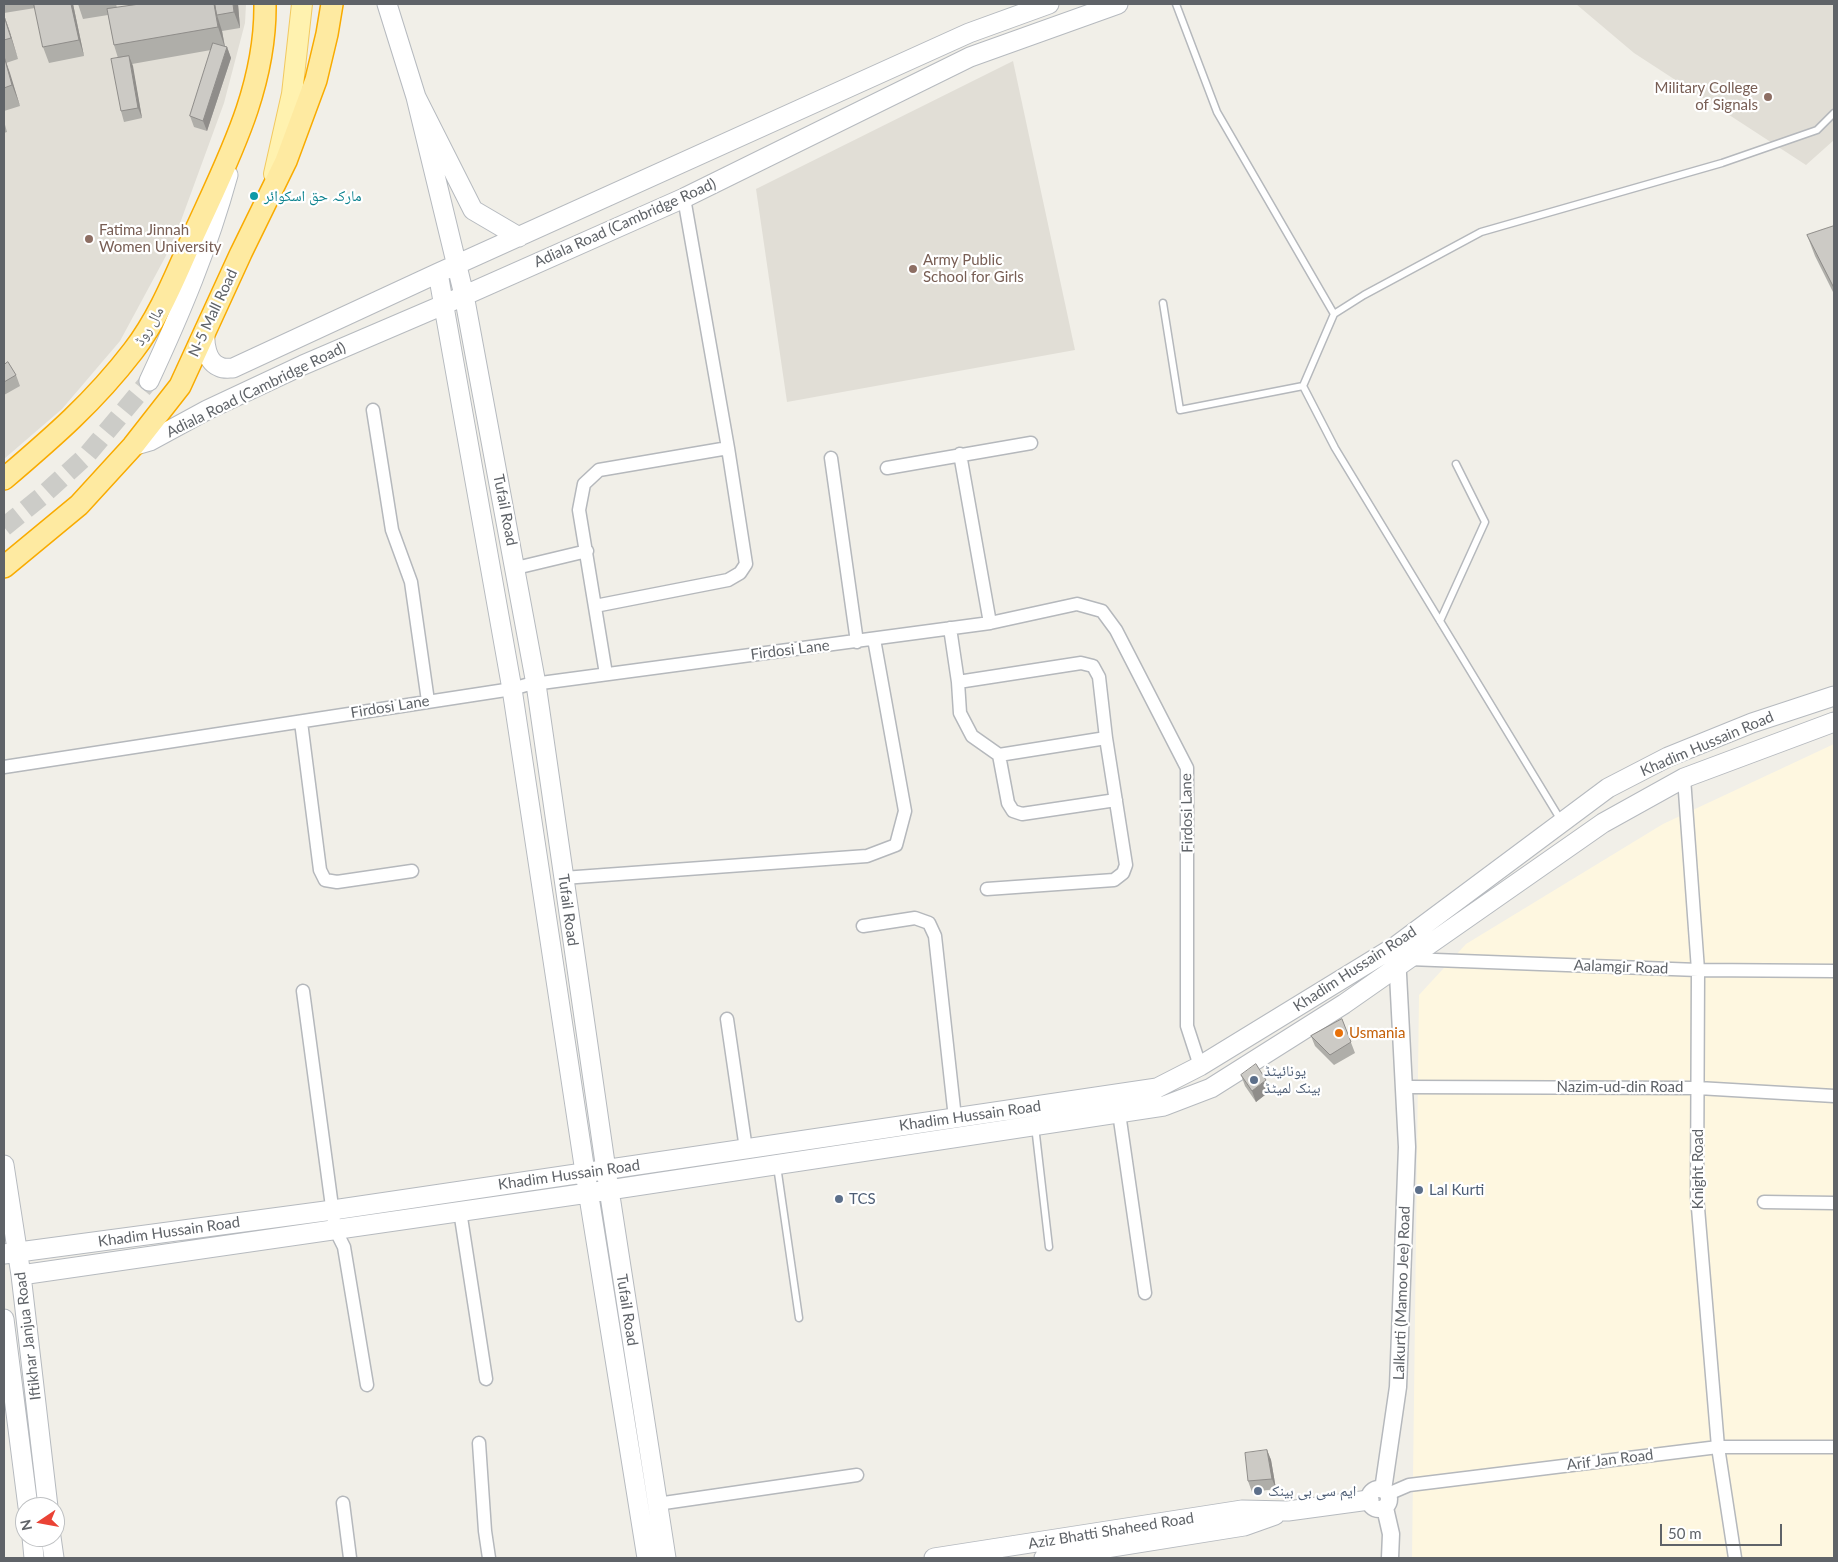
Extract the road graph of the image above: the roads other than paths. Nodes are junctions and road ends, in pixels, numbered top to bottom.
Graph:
1 (265, 4) edge
2 (302, 4) edge
3 (388, 4) edge
4 (1049, 4) edge
5 (1118, 4) edge
6 (1176, 4) edge
7 (332, 5) edge
8 (416, 97) junction
9 (1834, 114) edge
10 (240, 134) junction
11 (269, 196) junction
12 (684, 198) junction
13 (519, 237) junction
14 (457, 264) junction
15 (438, 273) junction
16 (464, 296) junction
17 (1163, 303) dead end
18 (443, 305) junction
19 (1334, 314) junction
20 (205, 330) junction
21 (149, 381) tunnel mouth
22 (1303, 386) junction
23 (373, 410) dead end
24 (1032, 443) dead end
25 (133, 446) junction
26 (728, 448) junction
27 (960, 454) junction
28 (831, 458) dead end
29 (1456, 464) dead end
30 (887, 468) dead end
31 (4, 479) edge
32 (587, 551) junction
33 (23, 552) junction
34 (4, 567) edge
35 (516, 568) junction
36 (4, 578) edge
37 (595, 606) junction
38 (1440, 621) junction
39 (990, 623) junction
40 (950, 628) junction
41 (874, 639) junction
42 (857, 642) junction
43 (606, 674) junction
44 (958, 682) junction
45 (536, 684) junction
46 (512, 689) junction
47 (1834, 696) edge
48 (428, 702) junction
49 (301, 722) junction
50 (1834, 722) edge
51 (1106, 738) junction
52 (999, 756) junction
53 (4, 767) edge
54 (1684, 778) junction
55 (1116, 800) junction
56 (1562, 822) junction
57 (412, 871) dead end
58 (563, 878) junction
59 (987, 889) dead end
60 (863, 926) dead end
61 (1401, 957) junction
62 (1698, 970) junction
63 (1834, 971) edge
64 (303, 991) dead end
65 (727, 1019) dead end
66 (1200, 1066) junction
67 (1405, 1087) junction
68 (1698, 1088) junction
69 (1834, 1096) edge
70 (1119, 1113) junction
71 (955, 1118) junction
72 (1034, 1125) junction
73 (746, 1149) junction
74 (777, 1164) junction
75 (4, 1165) edge
76 (606, 1170) junction
77 (585, 1172) junction
78 (609, 1190) junction
79 (589, 1192) junction
80 (1764, 1202) dead end
81 (1834, 1203) edge
82 (333, 1210) junction
83 (460, 1211) junction
84 (335, 1229) junction
85 (1049, 1247) dead end
86 (11, 1253) edge
87 (21, 1275) junction
88 (1145, 1293) dead end
89 (799, 1318) dead end
90 (4, 1319) edge
91 (486, 1379) dead end
92 (367, 1385) dead end
93 (479, 1444) dead end
94 (1718, 1447) junction
95 (1834, 1447) edge
96 (857, 1475) dead end
97 (27, 1497) edge
98 (47, 1497) edge
99 (1381, 1498) junction
100 (343, 1503) dead end
101 (657, 1504) junction
102 (1288, 1511) junction
103 (350, 1558) edge
104 (489, 1558) edge
105 (647, 1558) edge
106 (666, 1558) edge
107 (934, 1558) edge
108 (1044, 1558) edge
109 (1390, 1558) edge
110 (1735, 1558) edge

1 - 10 highway, مال روڈ
2 - 11 main road
3 - 8 main road
4 - 13 main road, Adiala Road (Cambridge Road)
5 - 12 main road, Adiala Road (Cambridge Road)
6 - 19 lane
7 - 11 highway, N-5 Mall Road
8 - 13 main road
8 - 14 main road, Tufail Road
9 - 19 lane
10 - 21 main road
10 - 31 highway, مال روڈ
11 - 20 highway, N-5 Mall Road
12 - 16 main road, Adiala Road (Cambridge Road)
12 - 26 street
13 - 14 main road, Adiala Road (Cambridge Road)
14 - 15 main road, Adiala Road (Cambridge Road)
14 - 16 main road, Tufail Road
15 - 18 main road, Tufail Road
15 - 20 main road, Adiala Road (Cambridge Road)
16 - 18 main road, Adiala Road (Cambridge Road)
16 - 35 main road, Tufail Road
17 - 22 lane
18 - 25 main road, Adiala Road (Cambridge Road)
18 - 46 main road, Tufail Road
19 - 22 lane
20 - 25 highway, N-5 Mall Road
22 - 38 lane
23 - 48 street
24 - 27 street
25 - 33 highway, N-5 Mall Road
26 - 32 street
26 - 37 street
27 - 30 street
27 - 39 street
28 - 42 street
29 - 38 lane
32 - 35 street
32 - 37 street
33 - 34 highway, N-5 Mall Road
33 - 36 main road
35 - 45 main road, Tufail Road
37 - 43 street
38 - 56 lane
39 - 40 street, Firdosi Lane
39 - 66 street, Firdosi Lane
40 - 41 street, Firdosi Lane
40 - 44 street
41 - 42 street, Firdosi Lane
41 - 58 street
42 - 43 street, Firdosi Lane
43 - 45 street, Firdosi Lane
44 - 51 street
44 - 52 street
45 - 46 street, Firdosi Lane
45 - 58 main road, Tufail Road
46 - 48 street, Firdosi Lane
46 - 77 main road, Tufail Road
47 - 56 main road, Khadim Hussain Road
48 - 49 street, Firdosi Lane
49 - 53 street, Firdosi Lane
49 - 57 street
50 - 54 main road, Khadim Hussain Road
51 - 52 street
51 - 55 street
52 - 55 street
54 - 61 main road, Khadim Hussain Road
54 - 62 street, Knight Road
55 - 59 street
56 - 61 main road, Khadim Hussain Road
58 - 76 main road, Tufail Road
60 - 71 street
61 - 62 street, Aalamgir Road
61 - 66 main road, Khadim Hussain Road
61 - 67 street, Lalkurti (Mamoo Jee) Road
61 - 70 main road, Khadim Hussain Road
62 - 63 street, Aalamgir Road
62 - 68 street, Knight Road
64 - 82 street
65 - 73 street
66 - 71 main road, Khadim Hussain Road
67 - 68 street, Nazim-ud-din Road
67 - 99 street, Lalkurti (Mamoo Jee) Road
68 - 69 street, Nazim-ud-din Road
68 - 94 street, Knight Road
70 - 72 main road, Khadim Hussain Road
70 - 88 street
71 - 73 main road, Khadim Hussain Road
72 - 74 main road, Khadim Hussain Road
72 - 85 lane
73 - 76 main road, Khadim Hussain Road
74 - 78 main road, Khadim Hussain Road
74 - 89 lane
75 - 86 main road, Iftikhar Janjua Road
76 - 77 main road, Khadim Hussain Road
76 - 78 main road, Tufail Road
77 - 79 main road, Tufail Road
77 - 82 main road, Khadim Hussain Road
78 - 79 main road, Khadim Hussain Road
78 - 101 main road, Tufail Road
79 - 83 main road, Khadim Hussain Road
79 - 105 main road, Tufail Road
80 - 81 street
82 - 84 street
82 - 86 main road, Khadim Hussain Road
83 - 84 main road, Khadim Hussain Road
83 - 91 street
84 - 87 main road, Khadim Hussain Road
84 - 92 street
86 - 87 main road, Iftikhar Janjua Road
87 - 98 main road, Iftikhar Janjua Road
90 - 97 main road, Iftikhar Janjua Road
93 - 104 street
94 - 95 street, Arif Jan Road
94 - 99 street, Arif Jan Road
94 - 110 street, Knight Road
96 - 101 street
99 - 102 main road, Aziz Bhatti Shaheed Road
99 - 109 street, Lalkurti (Mamoo Jee) Road
100 - 103 street
101 - 106 main road, Tufail Road
102 - 107 main road, Aziz Bhatti Shaheed Road
102 - 108 main road, Aziz Bhatti Shaheed Road

